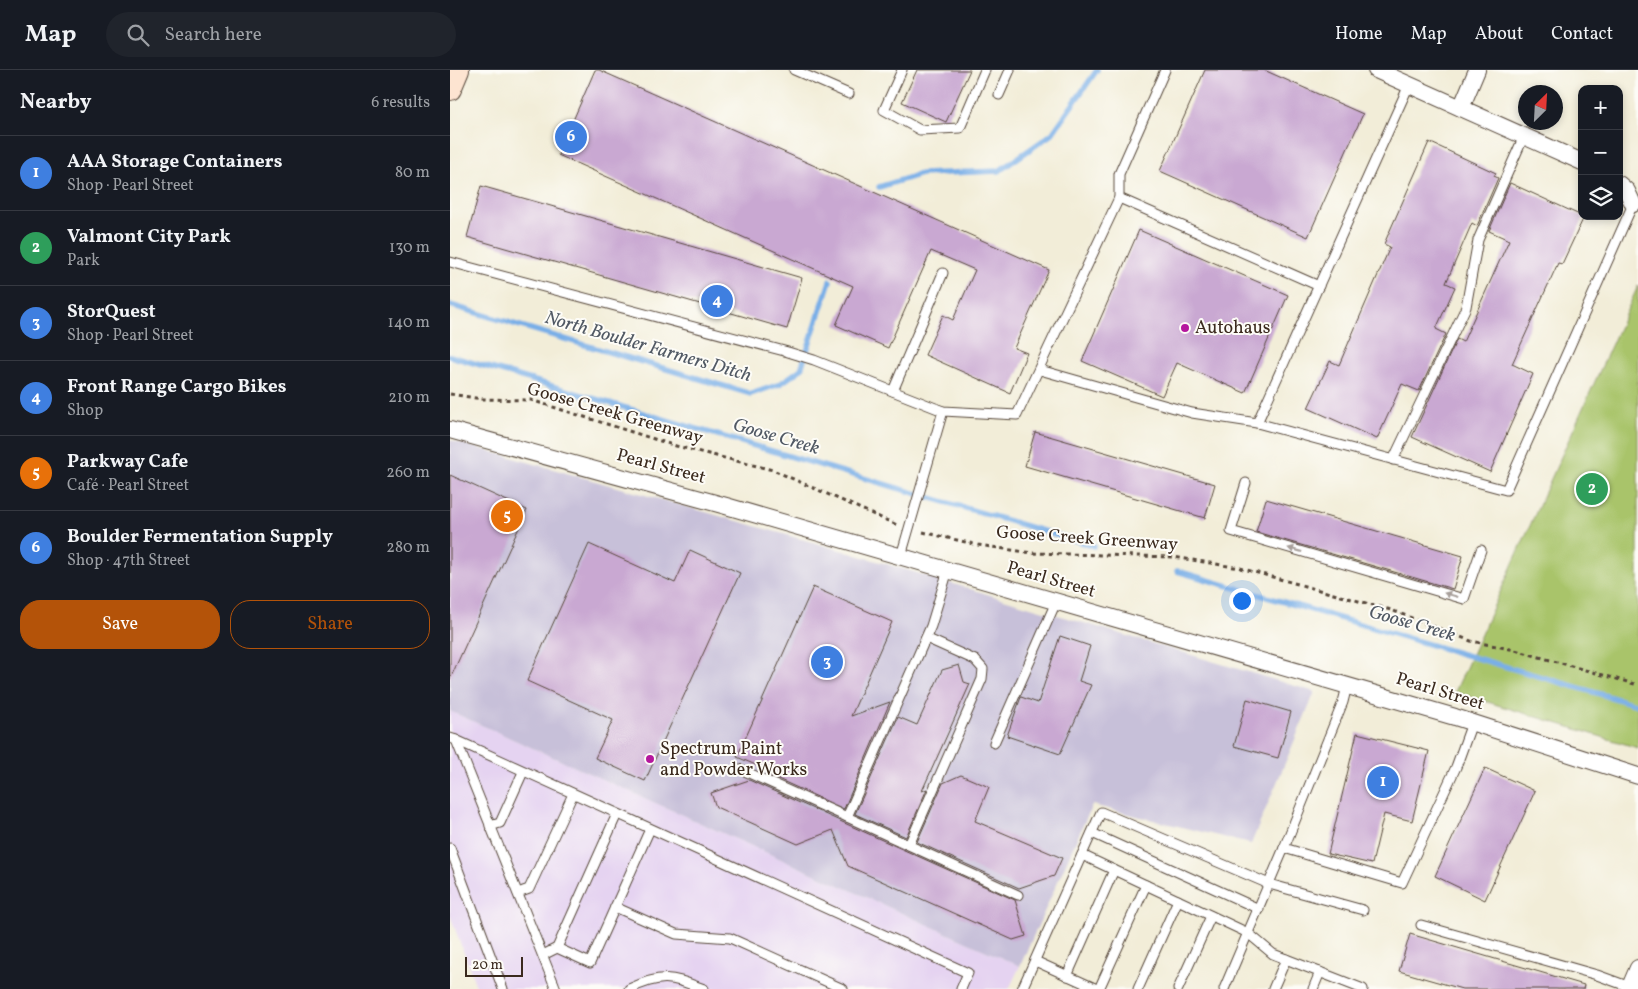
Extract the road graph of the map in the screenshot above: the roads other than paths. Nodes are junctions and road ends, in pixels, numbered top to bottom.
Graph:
1 (458, 70) edge
2 (794, 70) edge
3 (902, 70) edge
4 (985, 70) edge
5 (1010, 70) edge
6 (1165, 70) edge
7 (1376, 70) edge
8 (1477, 70) edge
9 (1409, 85) junction
10 (450, 89) edge
11 (849, 94) dead end
12 (999, 95) dead end
13 (1461, 108) junction
14 (1524, 136) junction
15 (1578, 160) edge
16 (1623, 188) edge
17 (1119, 198) junction
18 (1633, 204) joint
19 (450, 262) edge
20 (943, 274) dead end
21 (1319, 286) junction
22 (1040, 370) junction
23 (893, 391) junction
24 (943, 411) junction
25 (1257, 423) junction
26 (450, 430) edge
27 (1393, 460) junction
28 (1246, 483) dead end
29 (1481, 550) dead end
30 (901, 556) junction
31 (948, 570) junction
32 (1056, 602) junction
33 (926, 638) junction
34 (1347, 686) junction
35 (1472, 722) junction
36 (453, 739) edge
37 (994, 742) dead end
38 (740, 769) dead end
39 (524, 772) junction
40 (1638, 776) edge
41 (573, 794) junction
42 (617, 814) junction
43 (847, 817) junction
44 (490, 826) junction
45 (650, 829) junction
46 (1092, 833) junction
47 (909, 845) junction
48 (450, 848) edge
49 (1284, 848) junction
50 (1082, 855) junction
51 (1114, 870) junction
52 (1269, 884) junction
53 (1146, 885) junction
54 (518, 893) junction
55 (1018, 895) dead end
56 (1178, 900) junction
57 (615, 907) junction
58 (1259, 909) junction
59 (1363, 910) dead end
60 (1211, 916) junction
61 (1421, 925) dead end
62 (1248, 933) junction
63 (556, 948) junction
64 (543, 955) junction
65 (1286, 959) junction
66 (1035, 961) junction
67 (1638, 968) edge
68 (1320, 972) junction
69 (1068, 976) junction
70 (1358, 988) edge
71 (1630, 988) edge
72 (503, 989) edge
73 (556, 989) edge
74 (629, 989) edge
75 (704, 989) edge
76 (843, 989) edge
77 (961, 989) edge
78 (1022, 989) edge
79 (1098, 989) edge
80 (1138, 989) edge
81 (1178, 989) edge
82 (1224, 989) edge
83 (1273, 989) edge
84 (1313, 989) edge

1 - 10 street
2 - 11 lane
3 - 4 lane
5 - 12 lane
6 - 17 lane
7 - 9 street
8 - 13 street
9 - 13 street
9 - 21 lane
13 - 14 street
14 - 15 street
14 - 27 lane
16 - 18 street
17 - 21 lane
17 - 22 lane
18 - 27 lane
19 - 23 lane
20 - 23 lane
21 - 25 lane
22 - 24 lane
22 - 25 lane
23 - 24 lane
24 - 30 lane
25 - 27 lane
26 - 30 street, Pearl Street
29 -> 28 lane
30 - 31 street, Pearl Street
31 - 32 street, Pearl Street
31 - 33 lane
32 - 34 street, Pearl Street
32 - 37 lane
33 - 43 lane
33 - 47 lane
34 - 35 street, Pearl Street
34 - 49 lane
35 - 40 street, Pearl Street
35 - 49 lane
36 - 39 lane
36 - 44 lane
38 - 43 lane
39 - 41 lane
39 - 44 lane
41 - 42 lane
41 - 54 lane
42 - 45 lane
42 - 63 lane
43 - 47 lane
44 - 54 lane
45 - 57 lane
45 - 77 lane
46 - 50 lane
46 - 52 lane
46 - 58 lane
47 - 55 lane
48 - 72 lane
49 - 52 lane
50 - 51 lane
50 - 66 lane
51 - 53 lane
51 - 69 lane
52 - 58 lane
52 - 59 lane
53 - 56 lane
53 - 79 lane
54 - 64 lane
56 - 60 lane
56 - 80 lane
57 - 63 lane
57 - 76 lane
58 - 62 lane
60 - 62 lane
60 - 81 lane
61 - 71 lane
62 - 65 lane
62 - 82 lane
63 - 64 lane
64 - 73 lane
65 - 68 lane
65 - 83 lane
66 - 69 lane
66 - 78 lane
67 - 71 street
68 - 70 lane
68 - 84 lane
69 - 79 lane
74 - 75 lane

